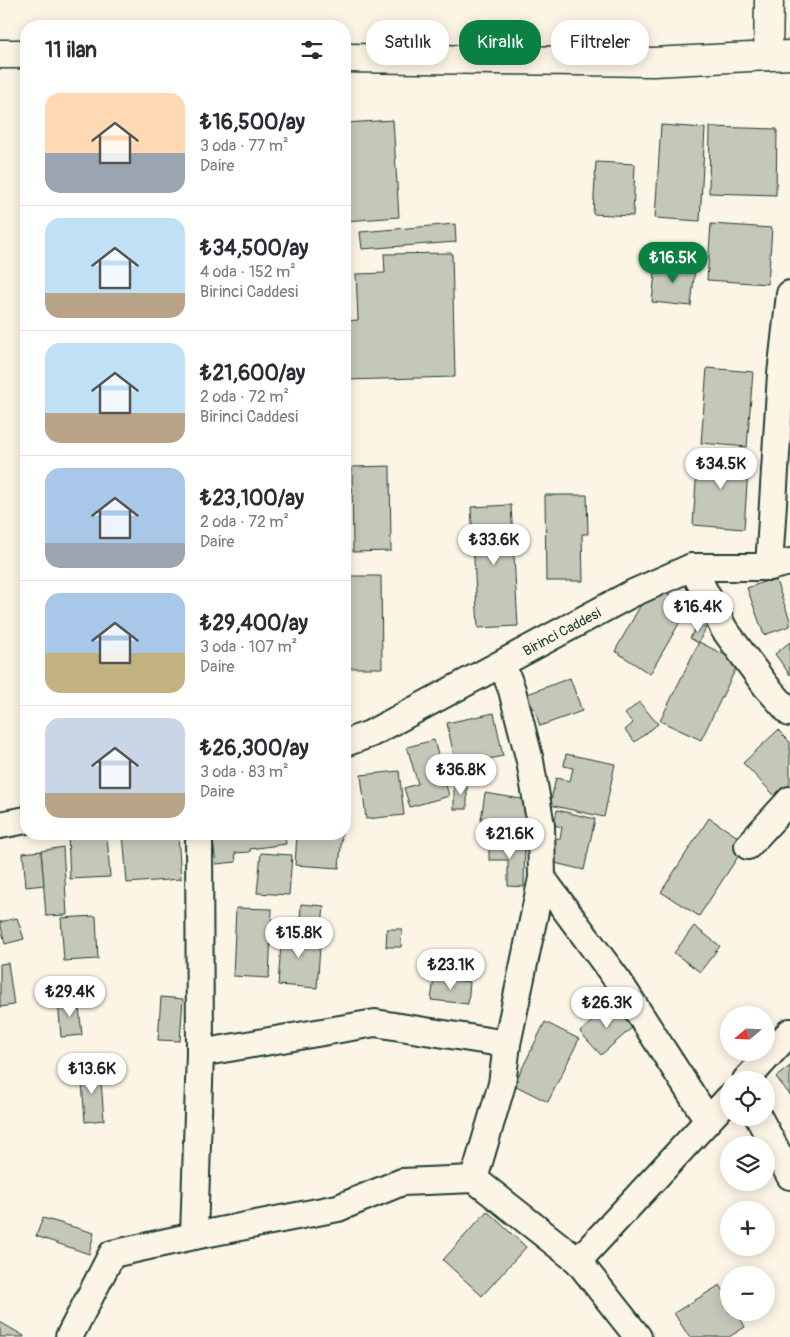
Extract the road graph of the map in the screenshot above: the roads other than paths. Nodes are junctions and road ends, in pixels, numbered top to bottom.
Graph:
1 (769, 0) edge
2 (0, 54) edge
3 (20, 54) edge
4 (779, 55) edge
5 (351, 58) edge
6 (790, 294) edge
7 (780, 564) edge
8 (692, 567) junction
9 (502, 664) junction
10 (790, 712) edge
11 (351, 741) edge
12 (790, 800) edge
13 (20, 821) edge
14 (0, 825) edge
15 (199, 840) edge
16 (748, 846) dead end
17 (542, 878) junction
18 (790, 1032) edge
19 (507, 1044) junction
20 (200, 1053) junction
21 (754, 1071) edge
22 (720, 1107) edge
23 (708, 1120) junction
24 (763, 1126) edge
25 (790, 1176) edge
26 (474, 1178) junction
27 (194, 1236) junction
28 (578, 1261) junction
29 (69, 1337) edge
30 (638, 1337) edge

1 - 4 highway
2 - 3 highway
4 - 5 highway
6 - 7 street
7 - 8 street, Birinci Caddesi
8 - 9 street, Birinci Caddesi
8 - 10 street
9 - 11 street, Birinci Caddesi
9 - 17 street
12 - 16 street
13 - 14 street
15 - 20 street
17 - 19 street
17 - 23 street
18 - 21 street
19 - 20 street
19 - 26 street
20 - 27 street
22 - 23 street
23 - 28 street
24 - 25 street
26 - 27 street
26 - 28 street
27 - 29 street
28 - 30 street

